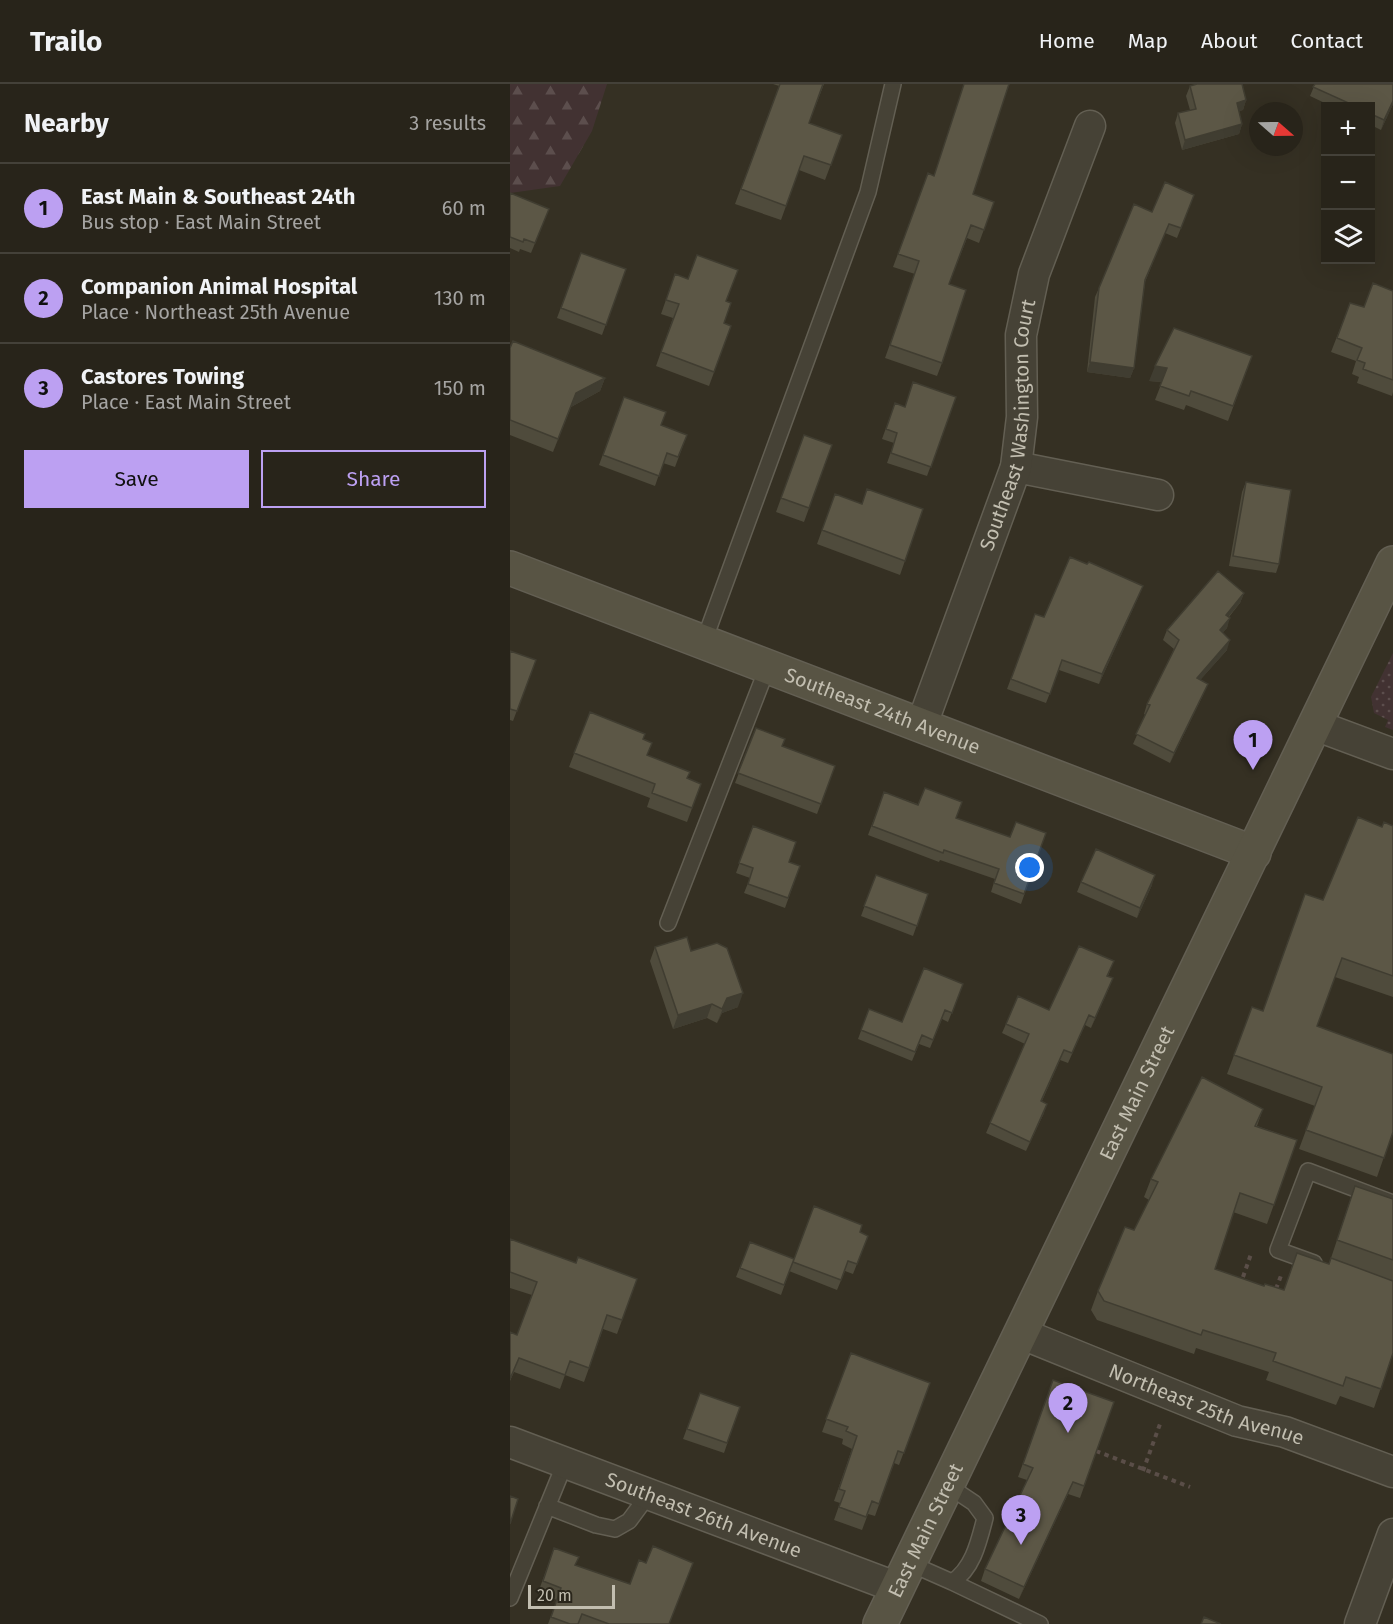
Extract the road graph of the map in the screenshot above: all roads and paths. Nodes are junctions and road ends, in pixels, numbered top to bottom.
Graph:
1 (893, 84) edge
2 (1090, 126) dead end
3 (1016, 467) junction
4 (1158, 495) dead end
5 (1393, 563) edge
6 (510, 568) edge
7 (704, 641) junction
8 (768, 666) junction
9 (922, 724) junction
10 (1315, 725) junction
11 (1393, 754) edge
12 (1254, 853) junction
13 (668, 923) dead end
14 (1393, 1203) edge
15 (1251, 1254) dead end
16 (1330, 1269) edge
17 (1243, 1277) edge
18 (1020, 1334) junction
19 (1160, 1424) dead end
20 (510, 1442) edge
21 (1096, 1451) edge
22 (565, 1462) junction
23 (1143, 1471) junction
24 (1393, 1472) edge
25 (947, 1485) junction
26 (1190, 1487) dead end
27 (649, 1494) junction
28 (547, 1506) junction
29 (1393, 1534) edge
30 (903, 1576) junction
31 (951, 1582) junction
32 (510, 1598) edge
33 (880, 1624) edge
34 (1040, 1624) edge
35 (1360, 1624) edge

1 - 7 lane
2 - 3 street, Southeast Washington Court
3 - 4 street
3 - 9 street, Southeast Washington Court
5 - 10 main road, East Main Street
6 - 7 main road, Southeast 24th Avenue
7 - 8 main road, Southeast 24th Avenue
8 - 9 main road, Southeast 24th Avenue
8 - 13 lane
9 - 12 main road, Southeast 24th Avenue
10 - 11 street
10 - 12 main road, East Main Street
12 - 18 main road, East Main Street
14 - 16 lane
15 - 17 path
18 - 24 street, Northeast 25th Avenue
18 - 25 main road, East Main Street
19 - 23 path
20 - 22 street, Southeast 26th Avenue
21 - 23 path
22 - 27 street, Southeast 26th Avenue
22 - 28 lane
23 - 26 path
25 - 30 main road, East Main Street
25 - 31 lane
27 - 28 lane
27 - 30 street, Southeast 26th Avenue
28 - 32 lane
29 - 35 street
30 - 31 lane
30 - 33 main road, East Main Street
31 - 34 lane

